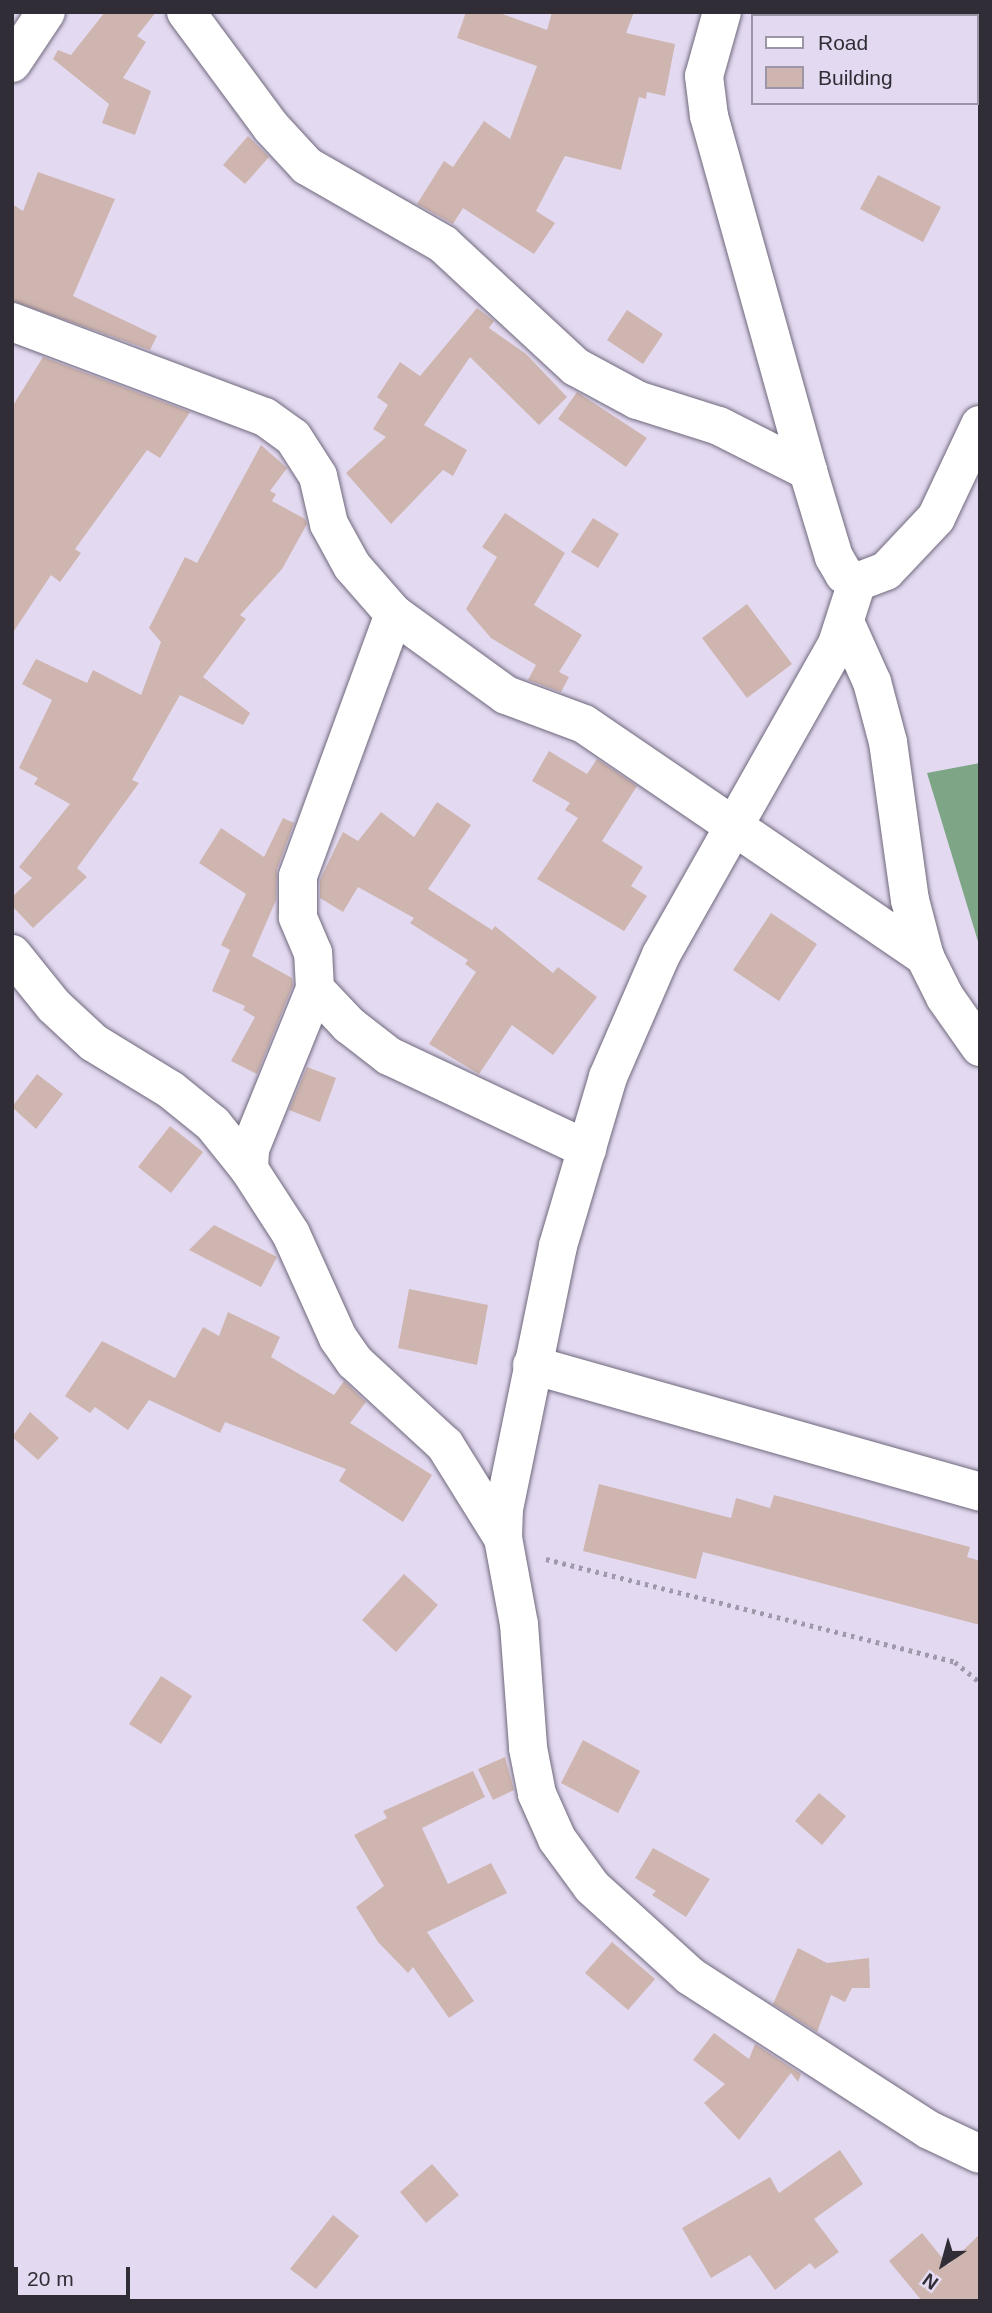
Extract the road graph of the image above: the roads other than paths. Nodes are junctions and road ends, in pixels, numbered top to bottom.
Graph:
1 (46, 12) edge
2 (186, 12) edge
3 (722, 12) edge
4 (12, 63) edge
5 (12, 322) edge
6 (980, 425) edge
7 (808, 471) junction
8 (858, 582) junction
9 (394, 614) junction
10 (845, 622) junction
11 (732, 823) junction
12 (12, 954) edge
13 (925, 957) junction
14 (315, 989) junction
15 (980, 1047) edge
16 (587, 1149) junction
17 (250, 1169) junction
18 (532, 1365) junction
19 (980, 1492) edge
20 (503, 1538) junction
21 (980, 2154) edge

1 - 4 street
2 - 7 street
3 - 7 street
5 - 9 street
6 - 8 street
7 - 8 street
8 - 10 street
9 - 11 street
9 - 14 street
10 - 11 street
10 - 13 street
11 - 13 street
11 - 16 street
12 - 17 street
13 - 15 street
14 - 16 street
14 - 17 street
16 - 18 street
17 - 20 street
18 - 19 street
18 - 20 street
20 - 21 street

